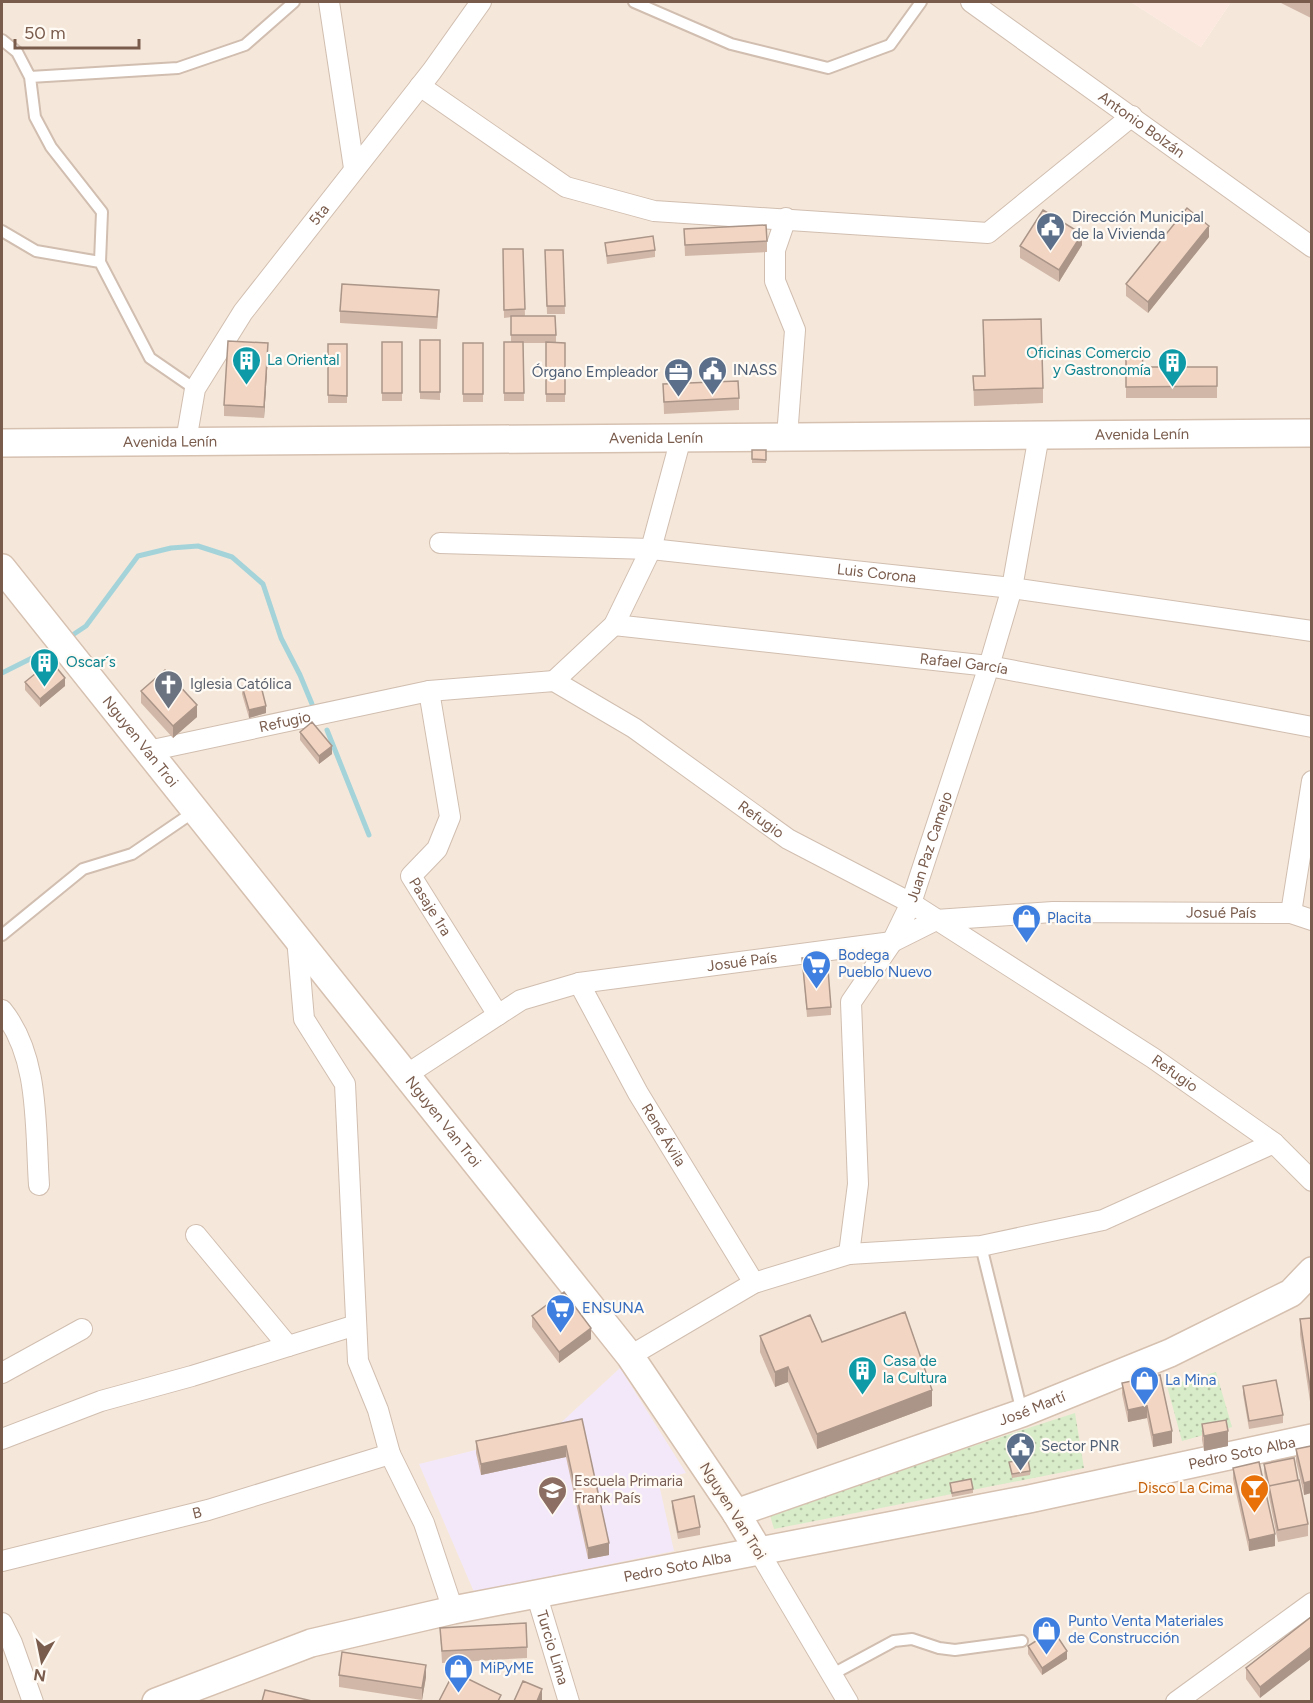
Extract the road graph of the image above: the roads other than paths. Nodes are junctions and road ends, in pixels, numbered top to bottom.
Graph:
1 (294, 2) edge
2 (328, 2) edge
3 (481, 2) edge
4 (634, 2) edge
5 (921, 2) edge
6 (971, 2) edge
7 (2, 40) edge
8 (30, 77) junction
9 (420, 86) junction
10 (1132, 116) junction
11 (354, 168) junction
12 (786, 218) junction
13 (2, 231) edge
14 (1311, 247) edge
15 (100, 262) junction
16 (195, 389) junction
17 (1311, 434) edge
18 (1039, 435) junction
19 (787, 437) junction
20 (681, 438) junction
21 (186, 441) junction
22 (2, 442) edge
23 (441, 543) dead end
24 (651, 549) junction
25 (2, 568) edge
26 (1012, 588) junction
27 (614, 625) junction
28 (1311, 631) edge
29 (989, 666) junction
30 (554, 681) junction
31 (429, 691) junction
32 (1311, 727) edge
33 (148, 752) junction
34 (1311, 781) edge
35 (196, 811) junction
36 (911, 903) junction
37 (1291, 913) junction
38 (936, 920) junction
39 (1311, 920) edge
40 (2, 935) edge
41 (297, 938) junction
42 (892, 942) junction
43 (579, 983) junction
44 (2, 1010) edge
45 (498, 1015) junction
46 (406, 1075) junction
47 (1274, 1143) junction
48 (1311, 1181) edge
49 (39, 1185) dead end
50 (196, 1235) dead end
51 (981, 1246) junction
52 (849, 1254) junction
53 (1311, 1271) edge
54 (754, 1283) junction
55 (1301, 1292) edge
56 (356, 1325) junction
57 (82, 1329) dead end
58 (288, 1346) junction
59 (630, 1356) junction
60 (2, 1372) edge
61 (1022, 1413) junction
62 (1311, 1438) edge
63 (2, 1439) edge
64 (390, 1454) junction
65 (736, 1513) junction
66 (758, 1550) junction
67 (2, 1561) edge
68 (536, 1593) junction
69 (1311, 1604) edge
70 (453, 1610) junction
71 (2, 1623) edge
72 (1022, 1641) dead end
73 (831, 1675) junction
74 (33, 1701) edge
75 (156, 1701) edge
76 (569, 1701) edge
77 (848, 1701) edge
78 (1176, 1701) edge

1 - 8 lane
2 - 11 street
3 - 9 street, 5ta
4 - 5 lane
6 - 10 street, Antonio Bolzán
7 - 8 lane
8 - 15 lane
9 - 11 street, 5ta
9 - 12 street
10 - 12 street
10 - 14 street, Antonio Bolzán
11 - 16 street, 5ta
12 - 19 street
13 - 15 lane
15 - 16 lane
16 - 21 street, 5ta
17 - 18 street, Avenida Lenín
18 - 19 street, Avenida Lenín
18 - 26 street, Juan Paz Camejo
19 - 20 street, Avenida Lenín
20 - 21 street, Avenida Lenín
20 - 24 street
21 - 22 street, Avenida Lenín
23 - 24 street, Luis Corona
24 - 26 street, Luis Corona
24 - 27 street
25 - 33 street, Nguyen Van Troi
26 - 28 street, Luis Corona
26 - 29 street, Juan Paz Camejo
27 - 29 street, Rafael García
27 - 30 street
29 - 32 street, Rafael García
29 - 36 street, Juan Paz Camejo
30 - 31 street, Refugio
30 - 36 street, Refugio
31 - 33 street, Refugio
31 - 45 street, Pasaje 1ra
33 - 35 street, Nguyen Van Troi
34 - 37 street
35 - 40 lane
35 - 41 street, Nguyen Van Troi
36 - 38 street, Refugio
36 - 42 street, Juan Paz Camejo
37 - 38 street, Josué País
37 - 39 street, Josué País
38 - 42 street, Josué País
38 - 47 street, Refugio
41 - 46 street, Nguyen Van Troi
41 - 56 street
42 - 43 street, Josué País
42 - 52 street, Juan Paz Camejo
43 - 45 street, Josué País
43 - 54 street, René Ávila
44 - 49 street
45 - 46 street, Josué País
46 - 59 street, Nguyen Van Troi
47 - 48 street, Refugio
47 - 51 street
50 - 58 street
51 - 52 street
51 - 61 lane
52 - 54 street
53 - 55 street, José Martí
54 - 59 street
55 - 61 street, José Martí
56 - 58 street
56 - 64 street
57 - 60 street
58 - 63 street
59 - 65 street, Nguyen Van Troi
61 - 65 street, José Martí
62 - 66 street, Pedro Soto Alba
64 - 67 street, B
64 - 70 street
65 - 66 street, Nguyen Van Troi
66 - 68 street, Pedro Soto Alba
66 - 73 street, Nguyen Van Troi
68 - 70 street, Pedro Soto Alba
68 - 76 street, Turcio Lima
69 - 78 street
70 - 75 street, Pedro Soto Alba
71 - 74 street
72 - 73 lane
73 - 77 street, Nguyen Van Troi

